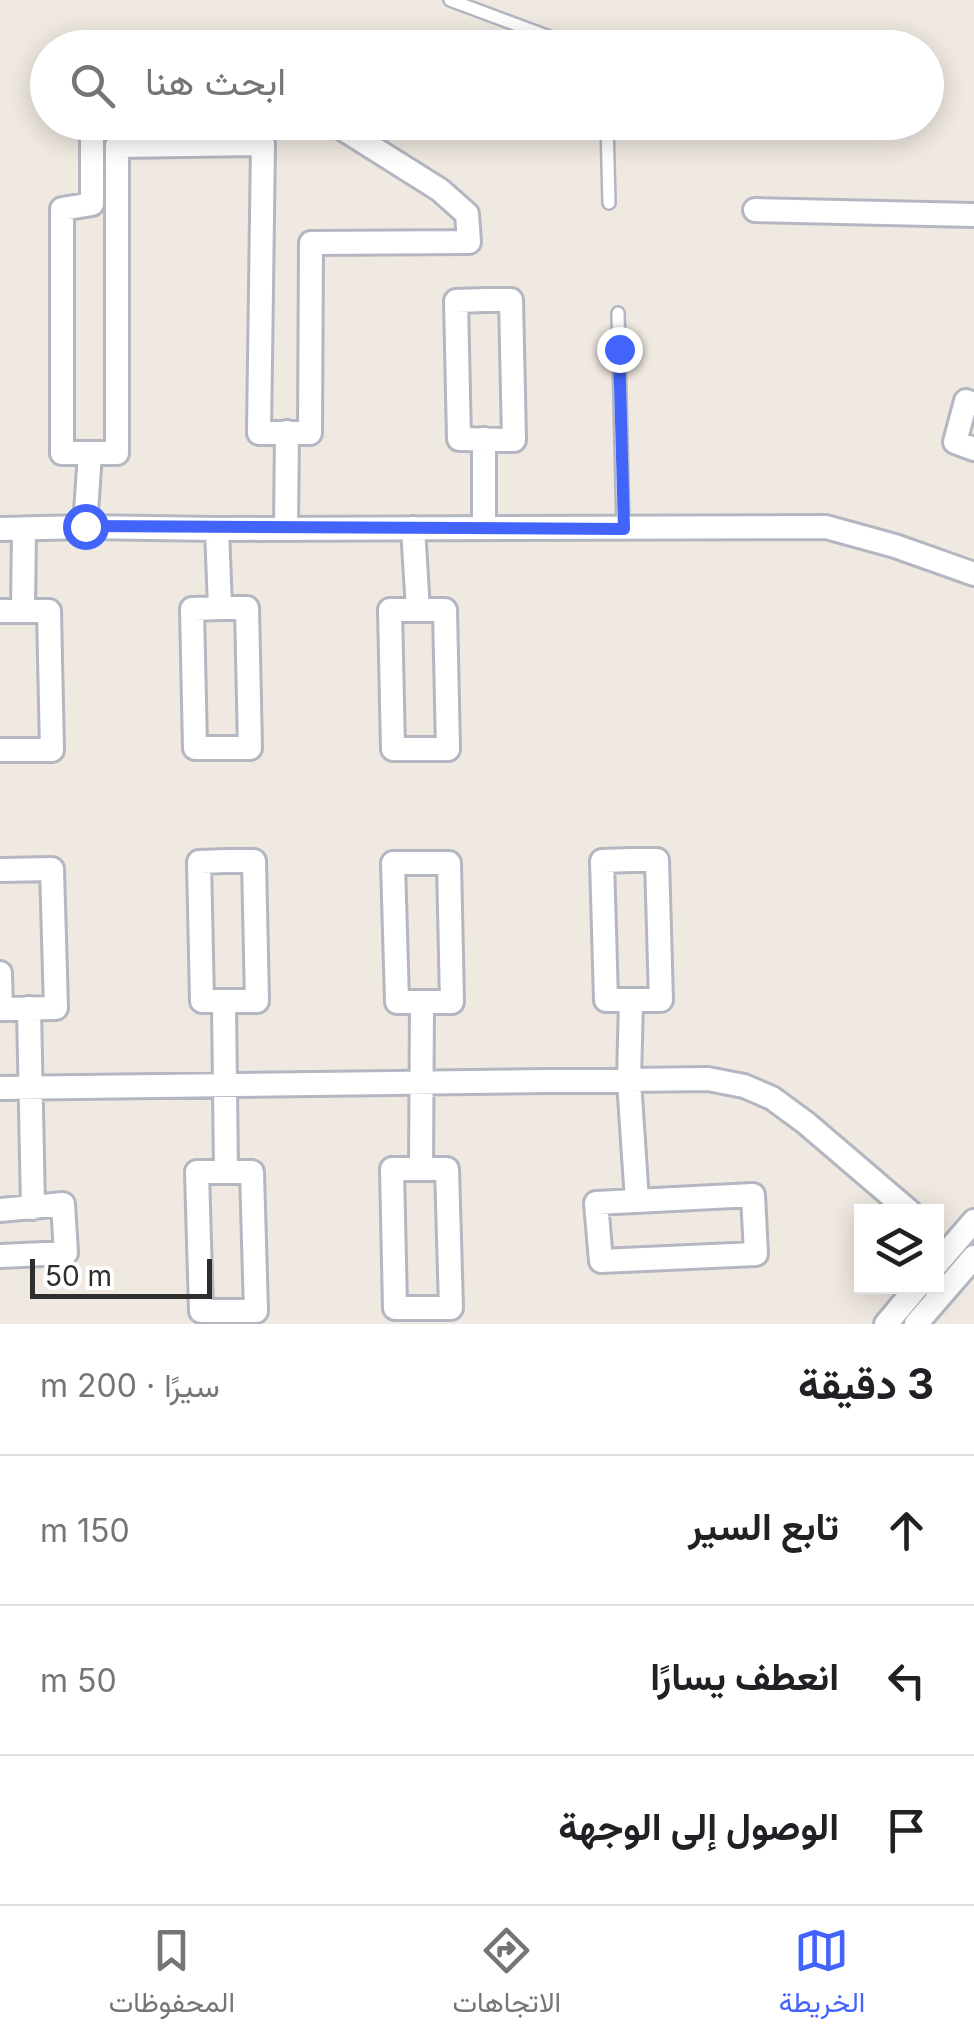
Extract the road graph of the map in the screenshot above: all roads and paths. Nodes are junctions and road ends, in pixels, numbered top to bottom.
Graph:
1 (450, 0) edge
2 (531, 30) edge
3 (92, 140) edge
4 (361, 140) edge
5 (608, 140) edge
6 (609, 202) dead end
7 (754, 210) dead end
8 (974, 215) edge
9 (618, 313) dead end
10 (974, 404) edge
11 (288, 432) junction
12 (484, 440) junction
13 (974, 448) edge
14 (90, 453) junction
15 (85, 526) junction
16 (286, 528) junction
17 (412, 528) junction
18 (484, 528) junction
19 (12, 529) edge
20 (217, 529) junction
21 (624, 529) junction
22 (974, 574) edge
23 (220, 608) junction
24 (418, 610) junction
25 (11, 611) edge
26 (0, 750) edge
27 (0, 870) edge
28 (0, 973) edge
29 (631, 1000) junction
30 (224, 1002) junction
31 (422, 1002) junction
32 (29, 1008) junction
33 (630, 1081) junction
34 (422, 1083) junction
35 (226, 1086) junction
36 (0, 1088) edge
37 (30, 1088) junction
38 (421, 1169) junction
39 (226, 1172) junction
40 (637, 1201) junction
41 (901, 1204) edge
42 (33, 1208) junction
43 (0, 1210) edge
44 (974, 1221) edge
45 (954, 1253) edge
46 (0, 1256) edge
47 (911, 1294) edge
48 (886, 1324) edge
49 (916, 1324) edge

1 - 2 lane
3 - 14 street
4 - 11 street
5 - 6 lane
7 - 8 street
9 - 21 lane
10 - 13 street
11 - 14 street
11 - 16 street
12 - 12 street
12 - 18 street
14 - 15 street
15 - 19 street
15 - 20 street
16 - 17 street
16 - 20 street
17 - 18 street
17 - 24 street
18 - 21 street
19 - 25 street
20 - 23 street
21 - 22 street
23 - 23 street
24 - 24 street
25 - 26 street
27 - 32 street
28 - 32 street
29 - 29 street
29 - 33 street
30 - 30 street
30 - 35 street
31 - 31 street
31 - 34 street
32 - 37 street
33 - 34 street
33 - 40 street
33 - 41 street
34 - 35 street
34 - 38 street
35 - 37 street
35 - 39 street
36 - 37 street
37 - 42 street
38 - 38 street
39 - 39 street
40 - 40 street
42 - 43 street
42 - 46 street
44 - 45 street
45 - 49 street
47 - 48 street

